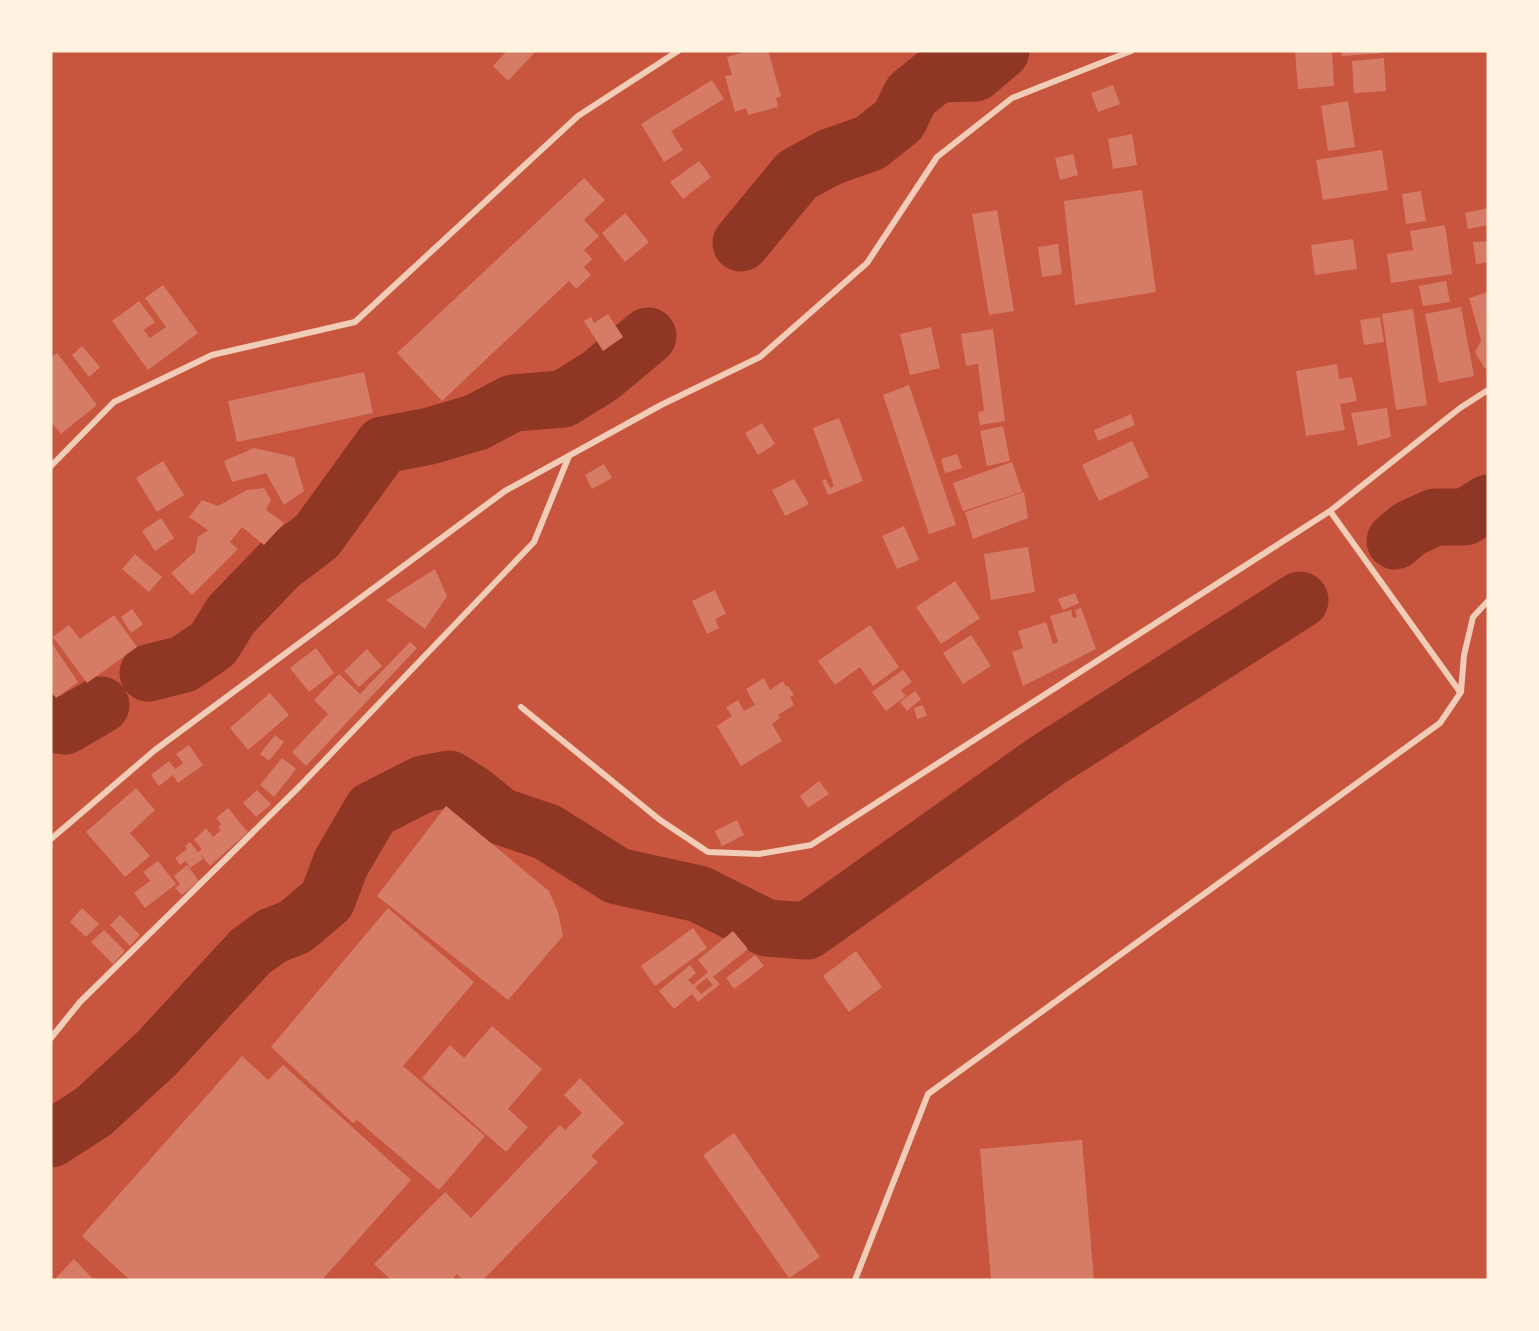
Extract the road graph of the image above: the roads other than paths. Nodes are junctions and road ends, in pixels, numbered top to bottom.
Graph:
1 (678, 51) edge
2 (1131, 51) edge
3 (1488, 390) edge
4 (569, 456) junction
5 (51, 466) edge
6 (1330, 511) junction
7 (1488, 601) edge
8 (1461, 692) junction
9 (521, 707) dead end
10 (51, 838) edge
11 (51, 1038) edge
12 (855, 1280) edge

1 - 5 street
2 - 4 street
3 - 6 street
4 - 10 street
4 - 11 street
6 - 8 street
6 - 9 street
7 - 8 street
8 - 12 street

